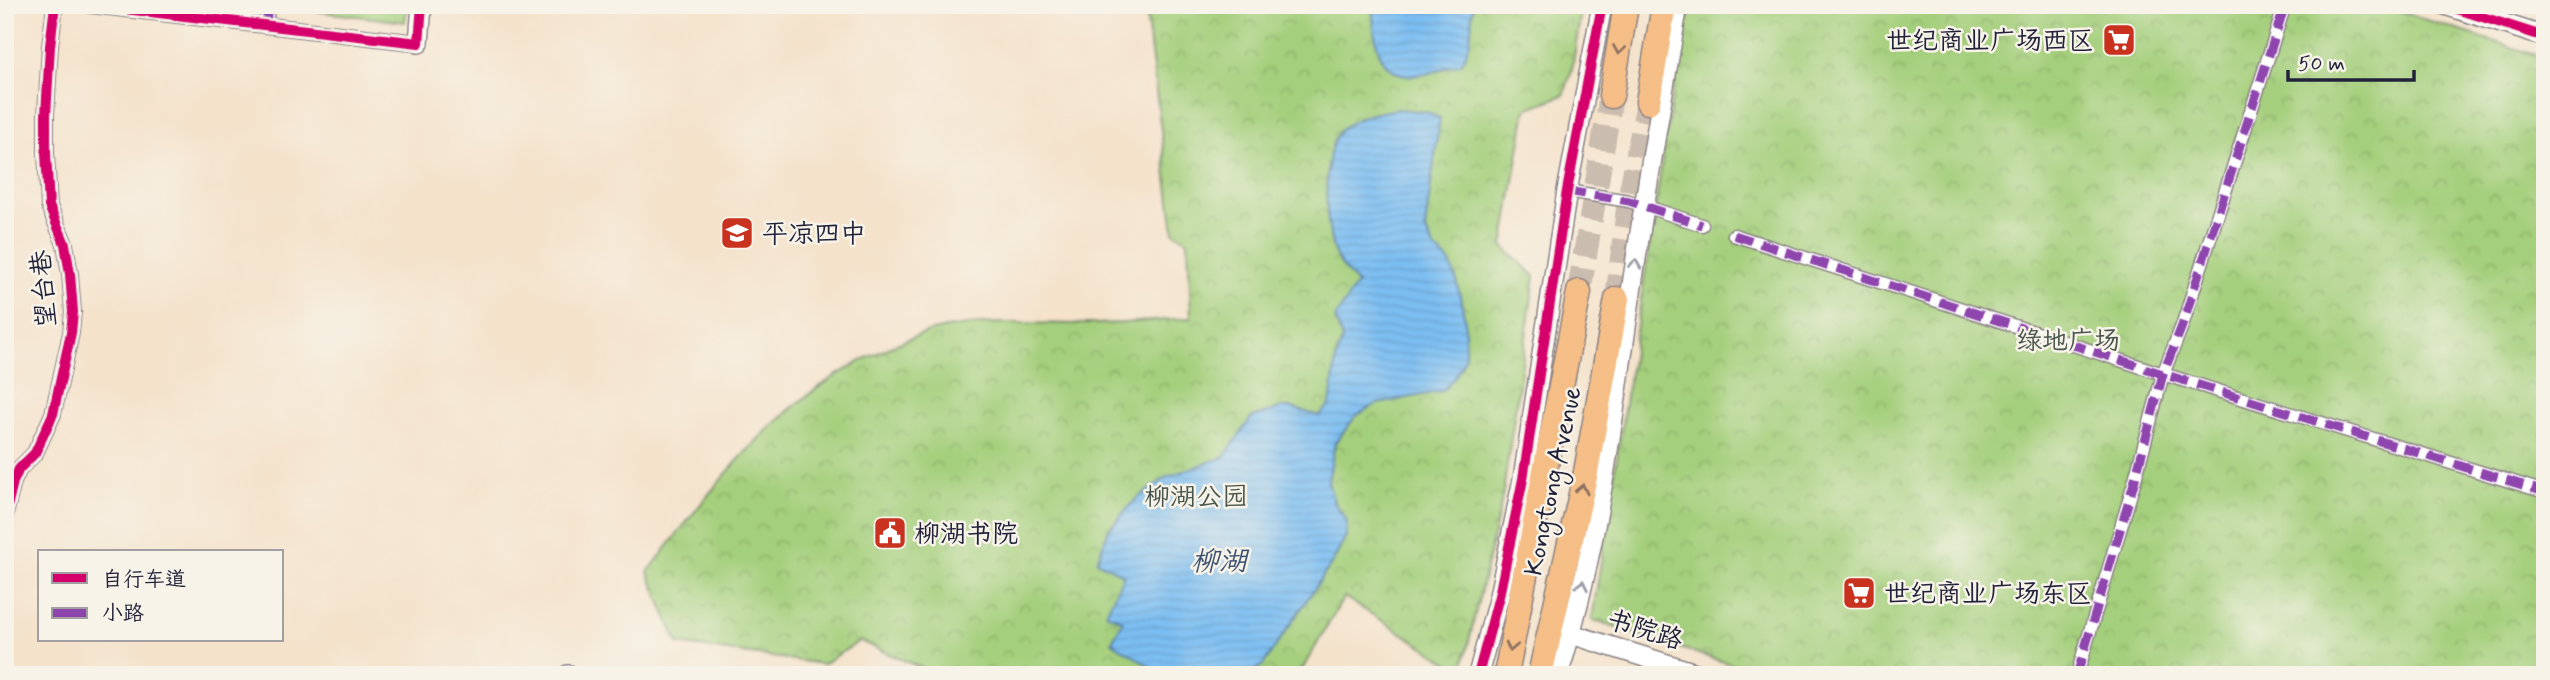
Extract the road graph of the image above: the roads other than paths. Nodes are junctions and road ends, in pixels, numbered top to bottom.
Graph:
1 (55, 5) edge
2 (90, 5) edge
3 (268, 5) edge
4 (422, 5) edge
5 (1602, 5) edge
6 (1626, 5) edge
7 (1664, 5) edge
8 (1678, 5) edge
9 (2285, 5) edge
10 (2445, 5) edge
11 (266, 25) junction
12 (2545, 37) edge
13 (419, 43) joint
14 (1611, 96) tunnel mouth
15 (1648, 102) tunnel mouth
16 (1567, 191) junction
17 (1643, 206) junction
18 (1702, 225) dead end
19 (1734, 235) dead end
20 (1579, 292) tunnel mouth
21 (1617, 299) tunnel mouth
22 (2163, 374) junction
23 (2545, 492) edge
24 (5, 515) edge
25 (1571, 634) junction
26 (1478, 675) edge
27 (1506, 675) edge
28 (1540, 675) edge
29 (1558, 675) edge
30 (1702, 675) edge
31 (2077, 675) edge

1 - 24 street, 望台巷
2 - 11 street
3 - 11 street
4 - 13 street
5 - 16 street
6 -> 14 main road
7 - 15 main road
8 - 17 street
9 - 22 street
10 - 12 street
11 - 13 street
16 - 17 street
16 - 26 street
17 - 18 street
25 -> 17 street
19 - 22 street
20 -> 27 main road, Kongtong Avenue
28 -> 21 main road, Kongtong Avenue
22 - 23 street
22 - 31 street
25 - 29 street
25 - 30 street, 书院路

